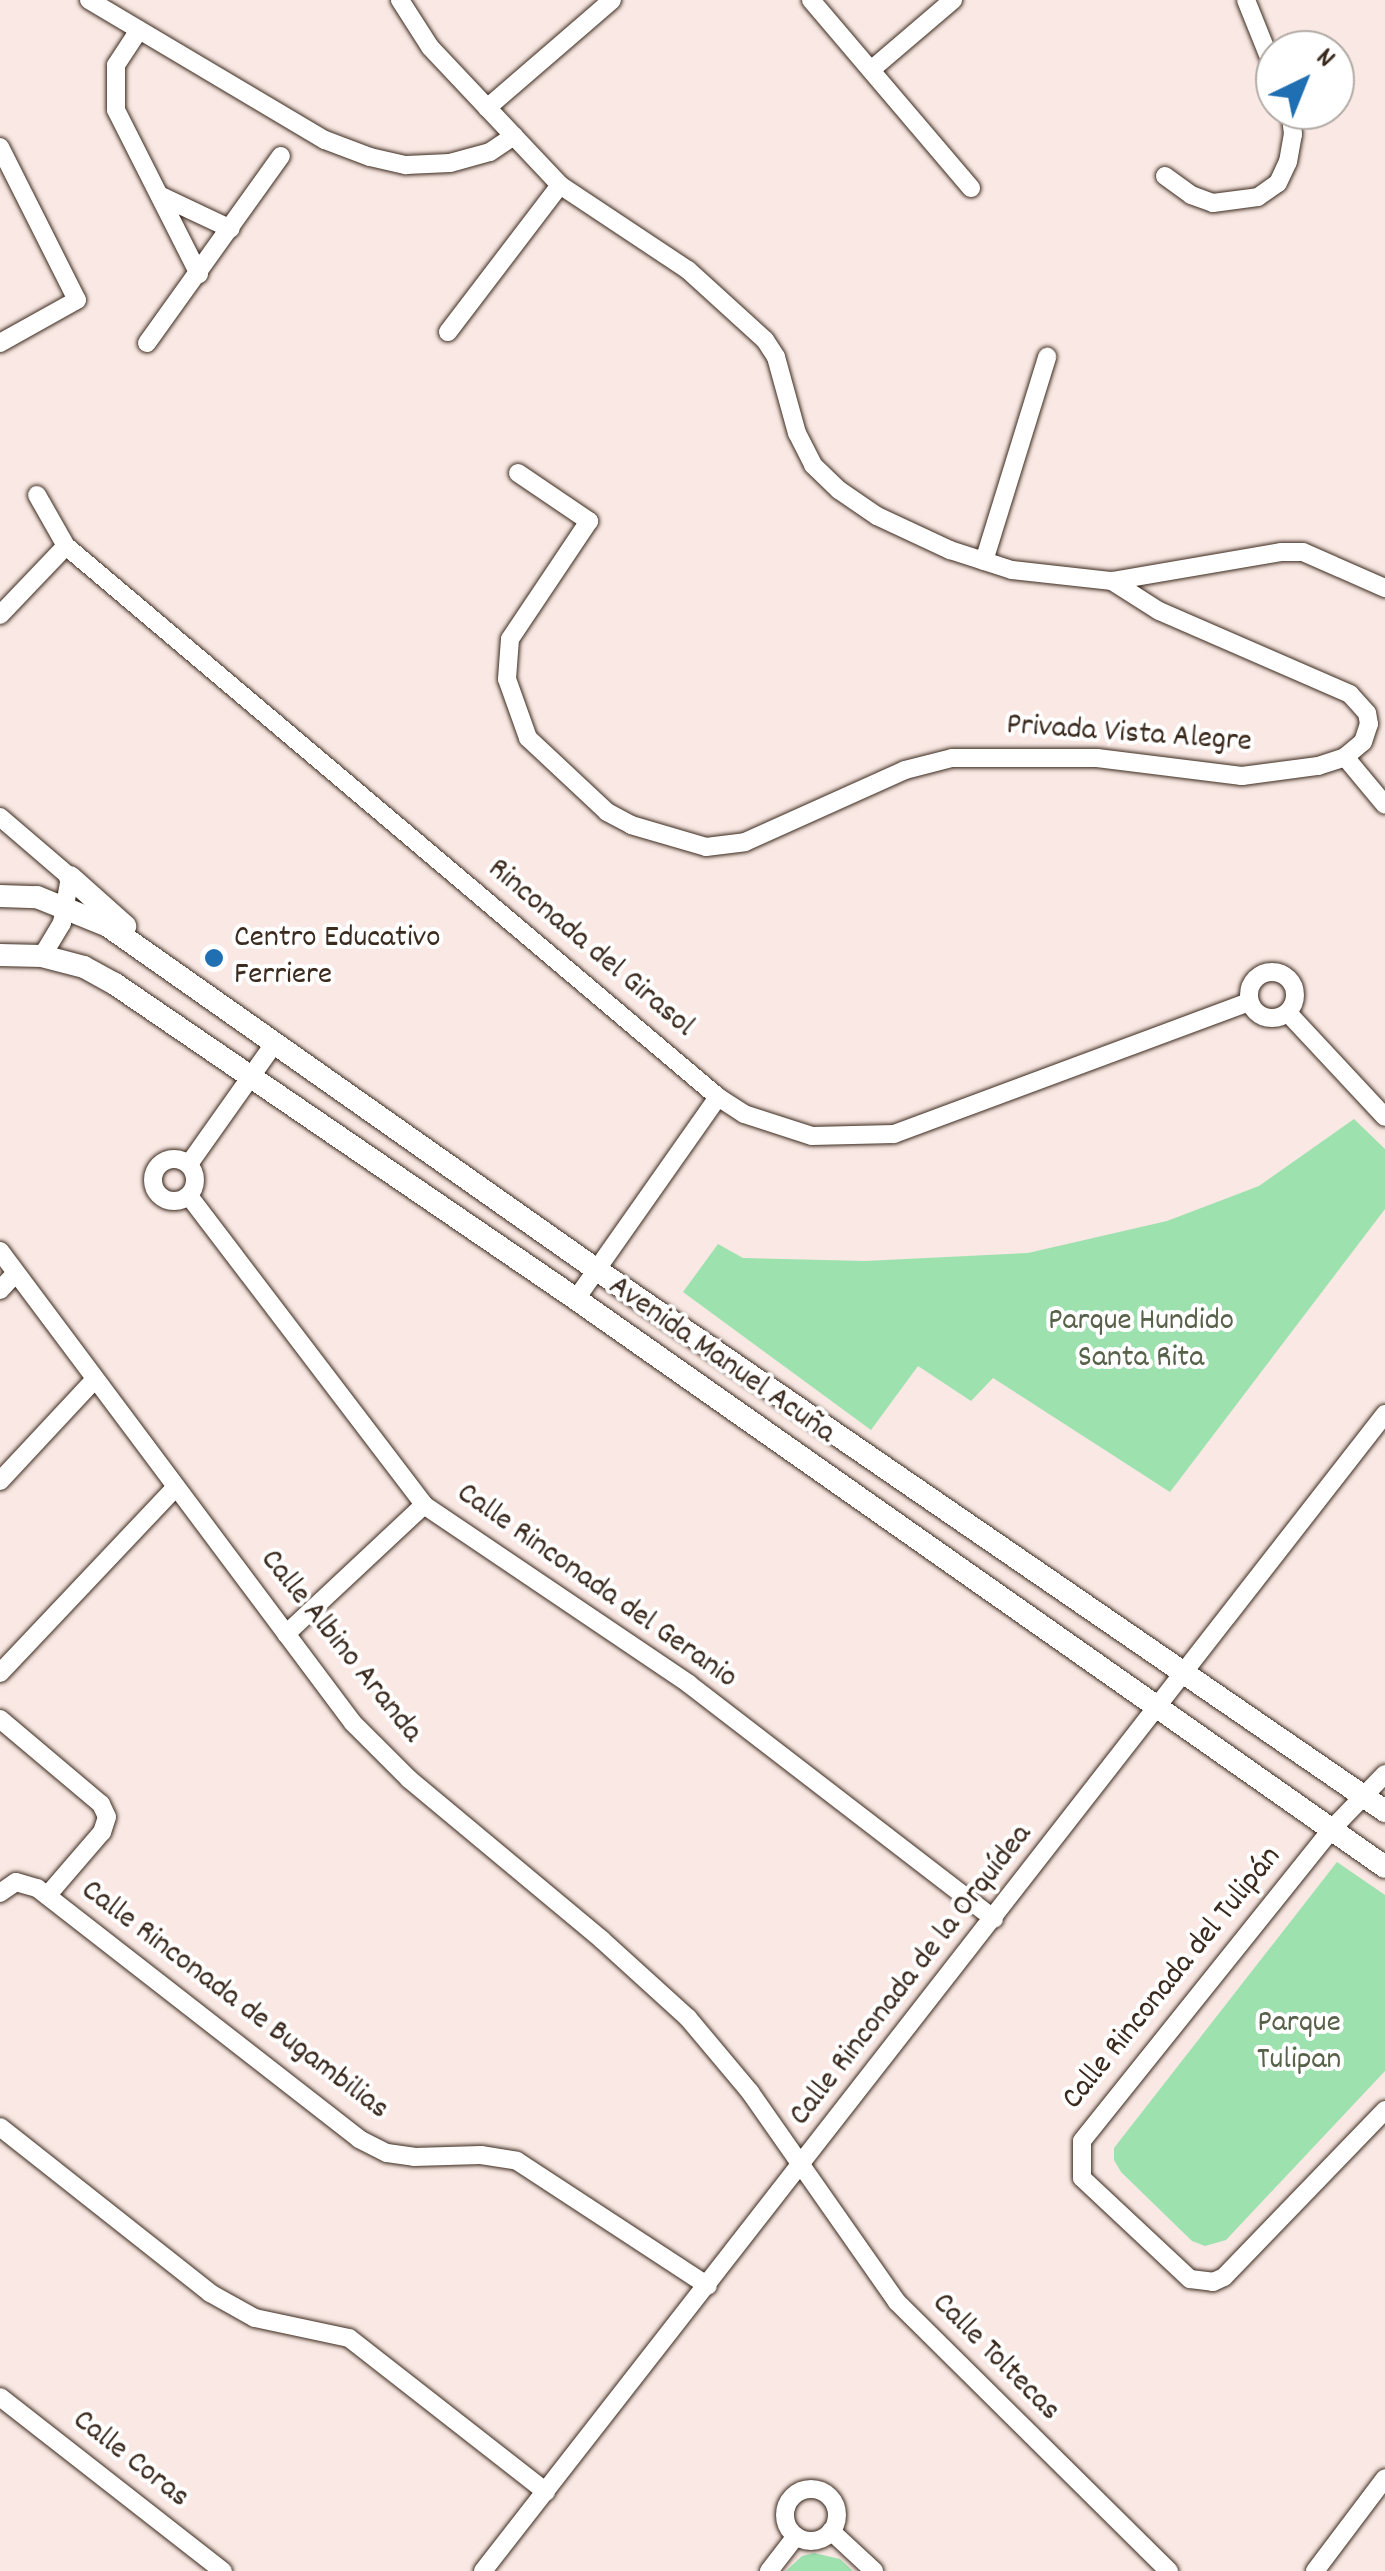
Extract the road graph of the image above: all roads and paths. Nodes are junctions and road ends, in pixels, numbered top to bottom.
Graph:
1 (89, 0) edge
2 (400, 0) edge
3 (612, 0) edge
4 (812, 0) edge
5 (954, 0) edge
6 (1246, 0) edge
7 (140, 30) junction
8 (1258, 30) edge
9 (871, 70) junction
10 (487, 108) junction
11 (1292, 130) edge
12 (514, 136) junction
13 (0, 147) edge
14 (281, 156) dead end
15 (1165, 176) dead end
16 (560, 186) junction
17 (971, 188) dead end
18 (161, 196) junction
19 (231, 229) junction
20 (198, 274) junction
21 (448, 332) dead end
22 (147, 343) dead end
23 (0, 344) edge
24 (1046, 357) dead end
25 (518, 473) dead end
26 (38, 494) dead end
27 (66, 546) junction
28 (984, 561) junction
29 (1112, 581) junction
30 (1385, 588) edge
31 (0, 615) edge
32 (1345, 757) junction
33 (1385, 805) edge
34 (0, 816) edge
35 (70, 878) junction
36 (0, 896) edge
37 (67, 906) junction
38 (0, 955) edge
39 (42, 956) junction
40 (196, 987) junction
41 (1249, 1002) junction
42 (1288, 1014) junction
43 (274, 1044) junction
44 (250, 1076) junction
45 (718, 1097) junction
46 (1385, 1118) edge
47 (189, 1164) junction
48 (189, 1196) junction
49 (0, 1251) edge
50 (597, 1270) junction
51 (16, 1273) junction
52 (0, 1290) edge
53 (576, 1300) junction
54 (96, 1378) junction
55 (1385, 1414) edge
56 (0, 1481) edge
57 (176, 1486) junction
58 (424, 1504) junction
59 (286, 1634) junction
60 (0, 1673) edge
61 (1184, 1673) junction
62 (1160, 1706) junction
63 (0, 1719) edge
64 (1385, 1774) edge
65 (1364, 1797) junction
66 (1385, 1811) edge
67 (1331, 1830) junction
68 (1385, 1867) edge
69 (8, 1887) edge
70 (47, 1896) junction
71 (994, 1919) junction
72 (1385, 2110) edge
73 (0, 2127) edge
74 (802, 2167) junction
75 (708, 2286) junction
76 (0, 2396) edge
77 (1385, 2478) edge
78 (546, 2492) junction
79 (832, 2531) junction
80 (796, 2536) junction
81 (223, 2571) edge
82 (483, 2571) edge
83 (768, 2571) edge
84 (874, 2571) edge
85 (1168, 2571) edge
86 (1316, 2571) edge

1 - 7 street
2 - 10 street
3 - 10 street
4 - 9 street
5 - 9 street
6 - 8 street
7 - 12 street
7 - 18 street
9 - 17 street
10 - 12 street
11 - 15 street
12 - 16 street
13 - 23 street
14 - 19 street
16 - 21 street
16 - 28 street
18 - 19 street
18 - 20 street
19 - 20 street
20 - 22 street
24 - 28 street
25 - 32 street, Privada Vista Alegre
26 - 27 street
27 - 31 street
27 - 45 street, Rinconada del Girasol
28 - 29 street
29 - 30 street
29 - 32 street
32 - 33 street
34 - 35 street
35 - 37 street
35 - 40 street
36 - 37 street
37 - 39 street
37 - 40 street
38 - 39 street, Avenida Manuel Acuña
39 - 44 street, Avenida Manuel Acuña
40 - 43 street, Avenida Manuel Acuña
41 - 42 street
41 - 42 street
41 - 45 street, Rinconada del Girasol
42 - 46 street
43 - 44 street
43 - 50 street, Avenida Manuel Acuña
44 - 47 street
44 - 53 street, Avenida Manuel Acuña
45 - 50 street
47 - 48 street
47 - 48 street
48 - 58 street, Calle Rinconada del Geranio
49 - 51 street, Calle Albino Aranda
50 - 53 street
50 - 61 street, Avenida Manuel Acuña
51 - 52 street
51 - 54 street, Calle Albino Aranda
53 - 62 street, Avenida Manuel Acuña
54 - 56 street
54 - 57 street, Calle Albino Aranda
55 - 61 street, Calle Rinconada de la Orquídea
57 - 59 street, Calle Albino Aranda
57 - 60 street
58 - 59 street
58 - 71 street, Calle Rinconada del Geranio
59 - 74 street, Calle Albino Aranda
61 - 62 street, Calle Rinconada de la Orquídea
61 - 65 street, Avenida Manuel Acuña
62 - 67 street, Avenida Manuel Acuña
62 - 71 street, Calle Rinconada de la Orquídea
63 - 70 street, Calle Rinconada de Bugambilias
64 - 65 street
65 - 66 street, Avenida Manuel Acuña
65 - 67 street
67 - 68 street, Avenida Manuel Acuña
67 - 72 street, Calle Rinconada del Tulipán
69 - 70 street, Calle Rinconada de Bugambilias
70 - 75 street, Calle Rinconada de Bugambilias
71 - 74 street, Calle Rinconada de la Orquídea
73 - 78 street
74 - 75 street, Calle Rinconada de la Orquídea
74 - 85 street, Calle Toltecas
75 - 78 street, Calle Rinconada de la Orquídea
76 - 81 street, Calle Coras
77 - 86 street
78 - 82 street, Calle Rinconada de la Orquídea
79 - 80 street
79 - 80 street
79 - 84 street
80 - 83 street

